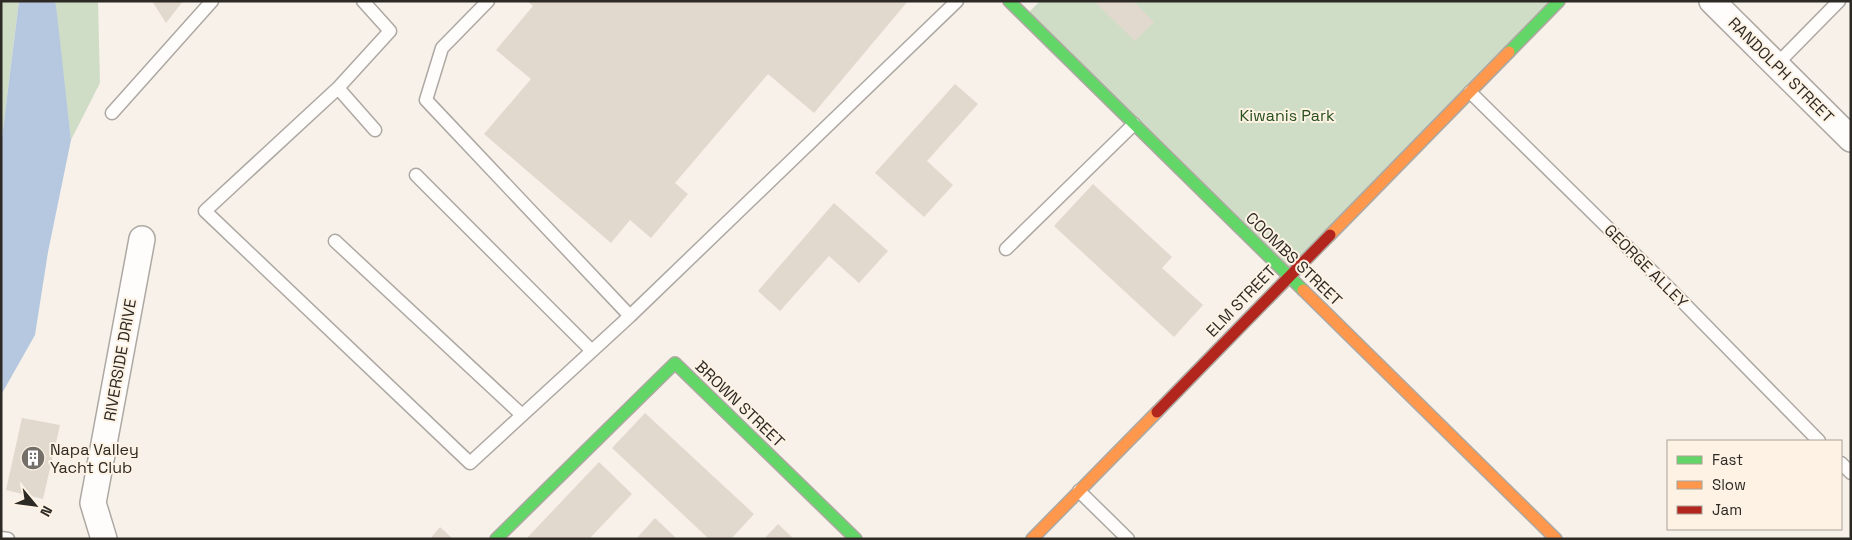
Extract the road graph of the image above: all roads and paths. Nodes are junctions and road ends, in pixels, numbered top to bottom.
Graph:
1 (212, 1) edge
2 (363, 1) edge
3 (488, 1) edge
4 (957, 1) edge
5 (1010, 1) edge
6 (1559, 1) edge
7 (1712, 1) edge
8 (1839, 1) edge
9 (1776, 64) junction
10 (338, 88) junction
11 (1470, 92) junction
12 (112, 113) dead end
13 (1134, 124) junction
14 (375, 130) dead end
15 (1851, 139) edge
16 (416, 175) dead end
17 (142, 240) dead end
18 (335, 241) dead end
19 (1006, 249) dead end
20 (1288, 276) junction
21 (630, 316) junction
22 (592, 351) junction
23 (522, 415) junction
24 (1818, 440) edge
25 (1842, 464) edge
26 (1851, 473) edge
27 (1079, 491) junction
28 (1, 538) edge
29 (8, 539) edge
30 (104, 539) edge
31 (496, 539) edge
32 (856, 539) edge
33 (1032, 539) edge
34 (1128, 539) edge
35 (1556, 539) edge

1 - 12 lane
2 - 10 lane
3 - 21 lane
4 - 21 lane
5 - 13 street, COOMBS STREET
6 - 11 street, ELM STREET
7 - 9 street, RANDOLPH STREET
8 - 9 lane
9 - 15 street, RANDOLPH STREET
10 - 14 lane
10 - 23 lane
11 - 20 street, ELM STREET
11 - 24 lane, GEORGE ALLEY
13 - 19 lane
13 - 20 street, COOMBS STREET
16 - 22 lane
17 - 30 street, RIVERSIDE DRIVE
18 - 23 lane
20 - 27 street, ELM STREET
20 - 35 street, COOMBS STREET
21 - 22 lane
22 - 23 lane
25 - 26 lane
27 - 33 street, ELM STREET
27 - 34 lane
28 - 29 lane
31 - 32 street, BROWN STREET

